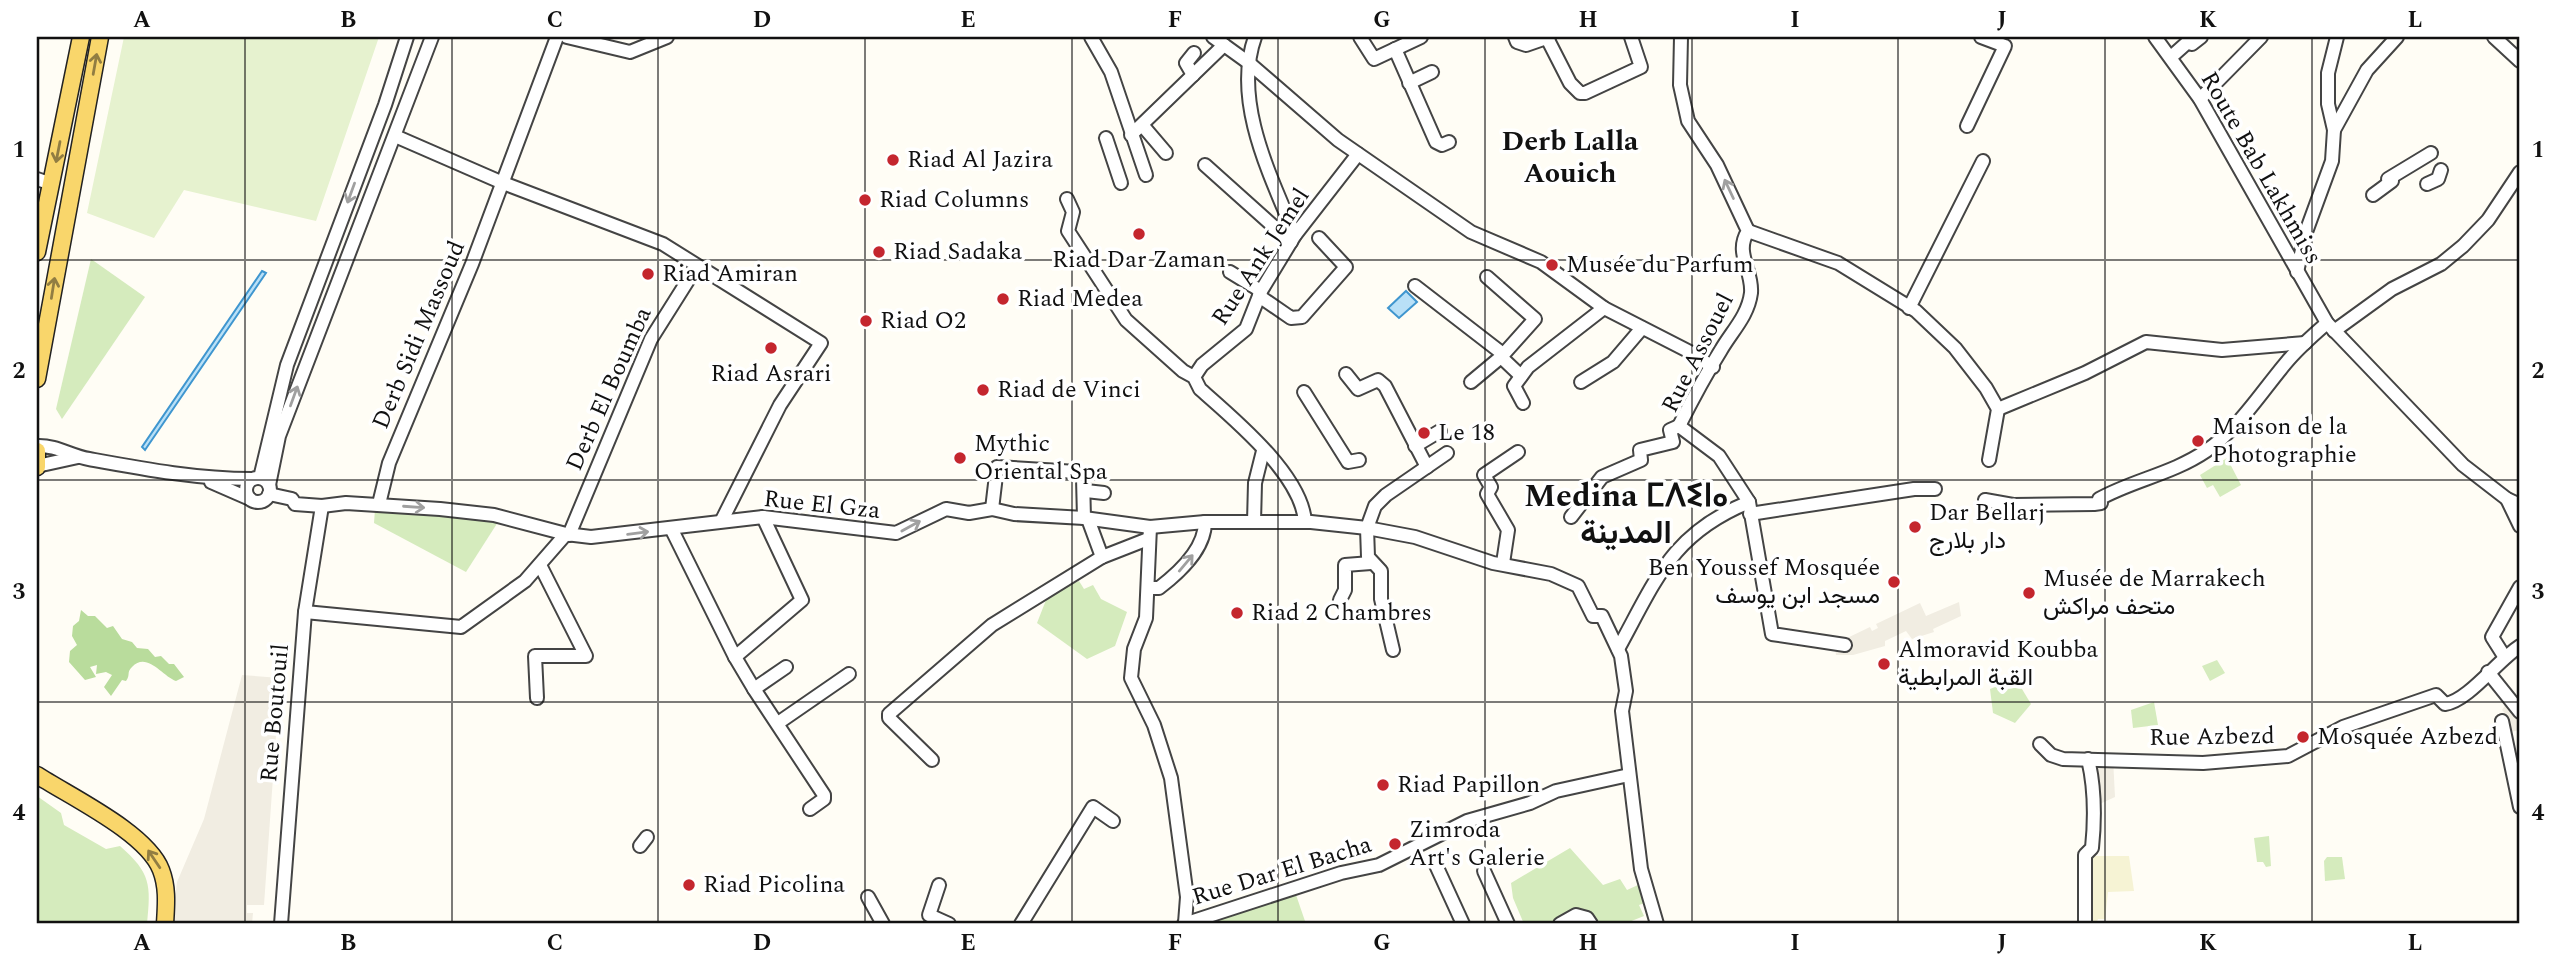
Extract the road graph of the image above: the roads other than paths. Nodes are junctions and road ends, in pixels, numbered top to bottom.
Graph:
1 (81, 37) edge
2 (100, 37) edge
3 (432, 37) edge
4 (557, 37) edge
5 (567, 37) edge
6 (667, 37) edge
7 (1091, 37) edge
8 (1213, 37) edge
9 (1255, 37) edge
10 (1360, 37) edge
11 (1421, 37) edge
12 (1548, 37) edge
13 (1631, 37) edge
14 (1681, 37) edge
15 (1980, 37) edge
16 (2155, 37) edge
17 (2201, 37) edge
18 (2260, 37) edge
19 (2337, 37) edge
20 (2397, 37) edge
21 (2494, 37) edge
22 (1516, 39) edge
23 (407, 40) edge
24 (1401, 43) edge
25 (1224, 45) junction
26 (427, 51) junction
27 (1194, 53) dead end
28 (2171, 57) junction
29 (2520, 61) edge
30 (1248, 63) junction
31 (1432, 72) dead end
32 (1193, 75) junction
33 (1409, 83) junction
34 (2200, 99) junction
35 (385, 105) junction
36 (404, 113) junction
37 (1143, 126) junction
38 (1967, 126) dead end
39 (2334, 130) junction
40 (1131, 135) junction
41 (395, 136) junction
42 (1106, 138) dead end
43 (1449, 142) dead end
44 (1166, 153) dead end
45 (2431, 153) dead end
46 (1358, 154) junction
47 (1983, 160) dead end
48 (1205, 165) dead end
49 (360, 168) junction
50 (2441, 170) dead end
51 (2520, 172) edge
52 (380, 175) junction
53 (1146, 175) dead end
54 (44, 182) edge
55 (503, 183) junction
56 (1121, 183) dead end
57 (2427, 184) dead end
58 (2374, 195) dead end
59 (1067, 199) dead end
60 (40, 227) edge
61 (1748, 231) junction
62 (1293, 238) junction
63 (1318, 238) dead end
64 (37, 252) edge
65 (697, 266) junction
66 (1230, 272) dead end
67 (2297, 272) junction
68 (1487, 278) dead end
69 (1415, 286) dead end
70 (1260, 293) junction
71 (1604, 308) junction
72 (1909, 308) junction
73 (2330, 327) junction
74 (1642, 328) junction
75 (2305, 343) junction
76 (1502, 356) junction
77 (1713, 367) junction
78 (1346, 373) dead end
79 (1521, 376) junction
80 (1194, 377) junction
81 (37, 379) edge
82 (1471, 382) dead end
83 (1581, 382) dead end
84 (1304, 392) dead end
85 (1523, 403) dead end
86 (1998, 410) junction
87 (1679, 426) junction
88 (1440, 431) dead end
89 (1415, 446) junction
90 (37, 449) edge
91 (1263, 451) junction
92 (1518, 452) dead end
93 (1447, 453) dead end
94 (78, 457) junction
95 (1359, 460) dead end
96 (1989, 460) dead end
97 (37, 466) edge
98 (1427, 467) junction
99 (201, 478) junction
100 (263, 484) junction
101 (1935, 489) dead end
102 (1086, 491) junction
103 (1104, 493) dead end
104 (250, 499) junction
105 (2507, 499) junction
106 (1985, 500) dead end
107 (379, 504) junction
108 (2520, 505) edge
109 (322, 506) junction
110 (1750, 508) junction
111 (992, 509) junction
112 (763, 517) junction
113 (1571, 517) dead end
114 (1086, 518) junction
115 (722, 520) junction
116 (1205, 522) junction
117 (1254, 522) junction
118 (1305, 522) junction
119 (2520, 526) edge
120 (671, 528) junction
121 (1367, 528) junction
122 (1149, 533) junction
123 (567, 534) junction
124 (1101, 557) junction
125 (1371, 563) junction
126 (1503, 563) junction
127 (540, 565) junction
128 (2520, 587) edge
129 (1149, 588) junction
130 (1340, 600) dead end
131 (305, 612) junction
132 (1845, 645) dead end
133 (2520, 646) edge
134 (1618, 649) junction
135 (1393, 650) dead end
136 (2504, 656) junction
137 (735, 657) junction
138 (786, 667) dead end
139 (2488, 672) junction
140 (849, 674) dead end
141 (754, 689) junction
142 (537, 698) dead end
143 (2520, 712) edge
144 (2502, 721) dead end
145 (778, 723) junction
146 (2040, 744) dead end
147 (2088, 759) junction
148 (932, 760) dead end
149 (37, 775) edge
150 (1629, 775) junction
151 (2520, 807) edge
152 (810, 809) dead end
153 (1113, 821) dead end
154 (1435, 863) dead end
155 (1484, 871) dead end
156 (939, 885) dead end
157 (868, 897) dead end
158 (1184, 923) edge
159 (165, 924) edge
160 (281, 924) edge
161 (883, 924) edge
162 (949, 924) edge
163 (1021, 924) edge
164 (1463, 924) edge
165 (1508, 924) edge
166 (1560, 924) edge
167 (1591, 924) edge
168 (1657, 924) edge
169 (2085, 924) edge

1 -> 54 main road
81 -> 2 main road
3 - 26 street
4 - 55 street, Derb Sidi Massoud
5 - 6 street
7 - 40 street
8 - 25 street
9 - 30 street
10 - 24 street
11 - 24 street
12 - 13 street
12 - 22 street
61 -> 14 street
15 - 38 street
16 - 28 street, Route Bab Lakhmiss
17 - 28 street
18 - 34 street
19 - 39 street
20 - 39 street
21 - 29 street
23 - 26 street
23 - 35 street
24 - 33 street
25 - 30 street
25 - 32 street
26 - 36 street
27 - 32 street
28 - 34 street, Route Bab Lakhmiss
30 - 46 street
30 - 62 street
31 - 33 street
32 - 37 street
33 - 43 street
34 - 67 street, Route Bab Lakhmiss
35 - 36 street
35 - 49 street
36 - 41 street
37 - 40 street
37 - 44 street
39 - 67 street
40 - 53 street
41 - 52 street
41 - 55 street
42 - 56 street
45 - 58 street
46 - 62 street, Rue Ank Jemel
46 - 71 street
47 - 72 street
48 - 62 street
49 - 52 street
49 -> 100 street
50 - 57 street
51 - 73 street
100 -> 52 street
54 - 60 main road
55 - 65 street
55 - 107 street, Derb Sidi Massoud
59 - 80 street
60 - 64 main road
61 - 72 street
61 - 77 street, Rue Assouel
62 - 70 street, Rue Ank Jemel
63 - 70 street
65 - 115 street
65 - 123 street, Derb El Boumba
66 - 70 street
67 - 73 street, Route Bab Lakhmiss
68 - 76 street
69 - 76 street
70 - 80 street, Rue Ank Jemel
71 - 74 street
71 - 79 street
72 - 86 street
73 - 75 street
73 - 105 street, Route Bab Lakhmiss
74 - 77 street
74 - 83 street
75 - 86 street
75 - 106 street
76 - 79 street
76 - 82 street
77 - 87 street, Rue Assouel
78 - 89 street
79 - 85 street
80 - 91 street
84 - 95 street
86 - 96 street
87 - 110 street, Rue Assouel
87 - 113 street
88 - 89 street
89 - 98 street
90 - 94 street
90 - 97 main road
91 - 117 street
91 - 118 street
92 - 126 street
93 - 98 street
94 - 97 street
94 - 99 street
98 - 121 street
99 - 100 street, Rue El Gza
99 - 104 street
100 - 104 street
100 - 104 street
100 - 109 street, Rue El Gza
101 - 110 street
102 - 103 street
102 - 111 street
102 - 114 street
105 - 108 street
105 - 119 street
107 - 109 street, Rue El Gza
107 -> 123 street, Rue El Gza
109 - 131 street, Rue Boutouil
110 - 132 street, Rue Assouel
110 - 134 street
112 -> 111 street, Rue El Gza
111 - 114 street, Rue El Gza
112 - 115 street, Rue El Gza
112 - 137 street
114 - 122 street, Rue El Gza
114 - 124 street
115 - 120 street, Rue El Gza
116 - 117 street
116 - 122 street
129 -> 116 street
117 - 118 street
118 - 121 street
123 -> 120 street, Rue El Gza
120 - 137 street
121 - 125 street
121 - 126 street
122 - 124 street
122 - 129 street
123 - 127 street
124 - 148 street
125 - 130 street
125 - 135 street
126 - 134 street
127 - 131 street
127 - 142 street
128 - 136 street
129 - 158 street
131 - 160 street, Rue Boutouil
133 - 136 street, Rue Azbezd
134 - 150 street
136 - 139 street, Rue Azbezd
137 - 141 street
138 - 141 street
139 - 143 street
139 - 147 street, Rue Azbezd
140 - 145 street
141 - 145 street
144 - 151 street
145 - 152 street
146 - 147 street, Rue Azbezd
147 - 169 street
159 -> 149 main road
150 - 158 street, Rue Dar El Bacha
150 - 168 street
153 - 163 street
154 - 164 street
155 - 165 street
156 - 162 street
157 - 161 street
166 - 167 street

